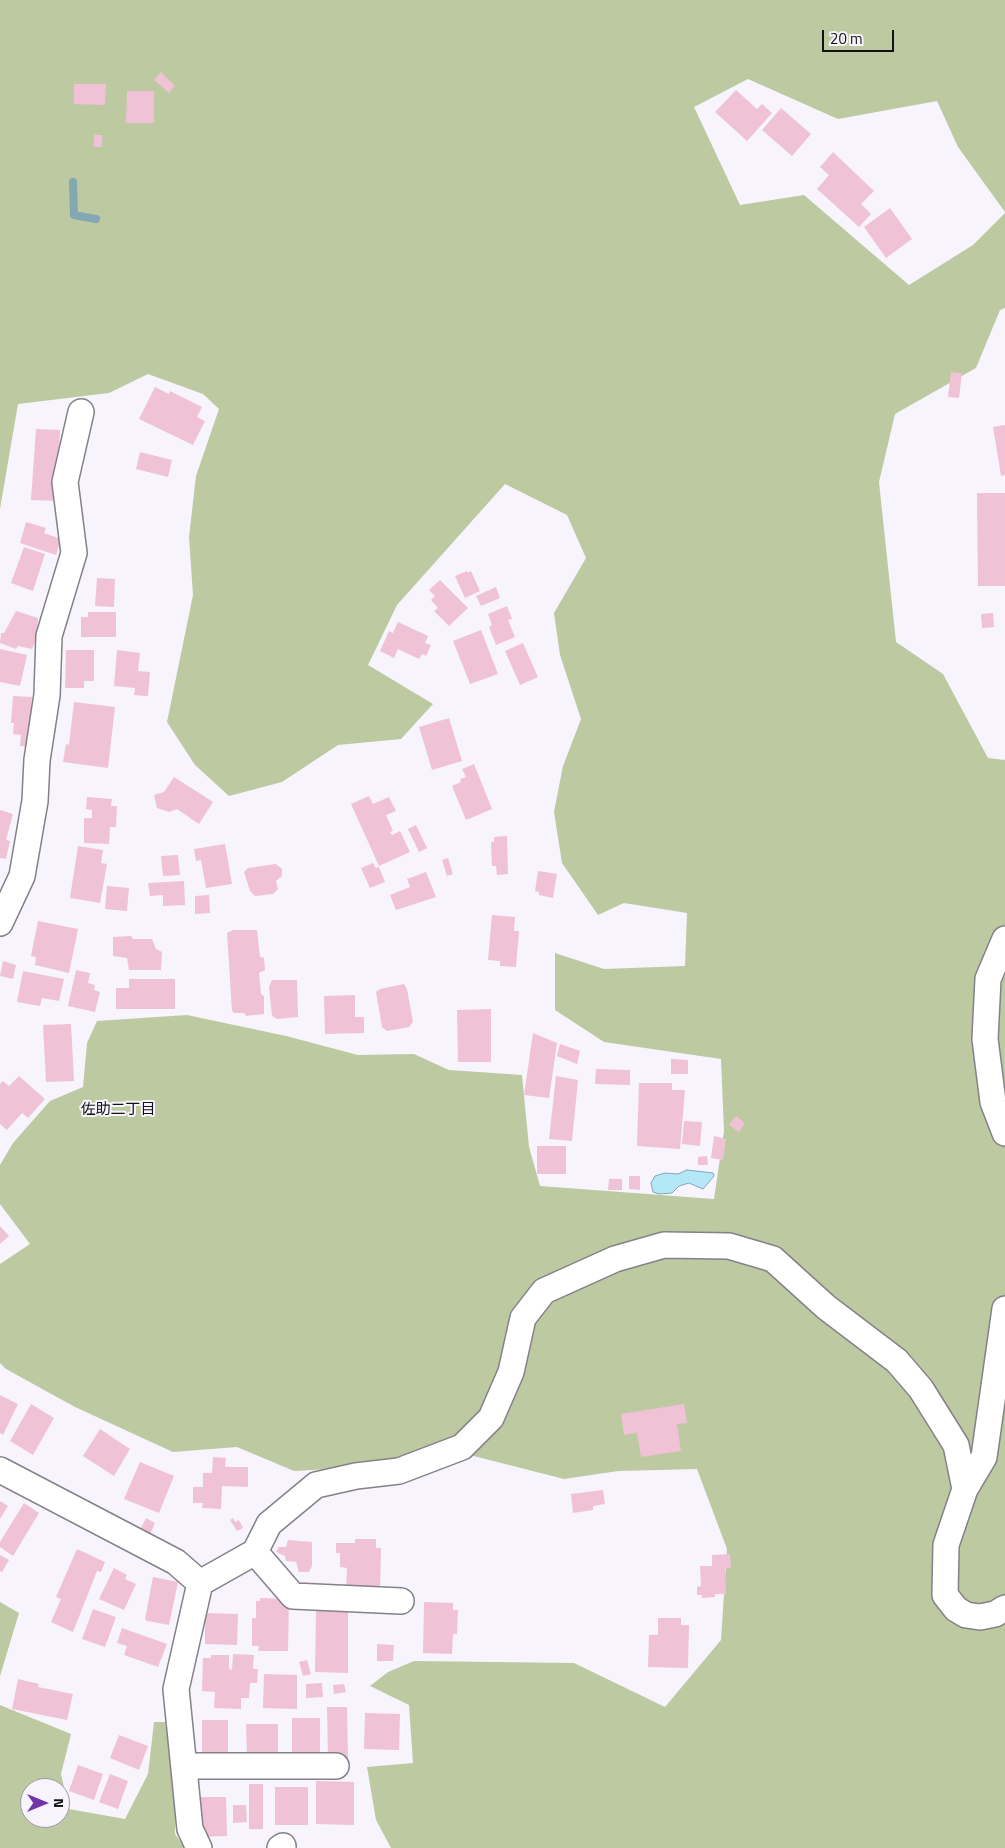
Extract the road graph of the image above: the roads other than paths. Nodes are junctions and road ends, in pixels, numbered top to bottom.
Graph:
1 (81, 412) dead end
2 (0, 923) edge
3 (1005, 939) edge
4 (1005, 1133) edge
5 (1005, 1309) edge
6 (0, 1470) edge
7 (965, 1489) junction
8 (255, 1552) junction
9 (200, 1583) junction
10 (401, 1601) dead end
11 (1005, 1608) edge
12 (184, 1766) junction
13 (336, 1766) dead end
14 (199, 1848) edge

1 - 2 street
3 - 4 street
5 - 7 street
6 - 9 street
7 - 8 street
7 - 11 street
8 - 9 street
8 - 10 street
9 - 12 street
12 - 13 street
12 - 14 street

